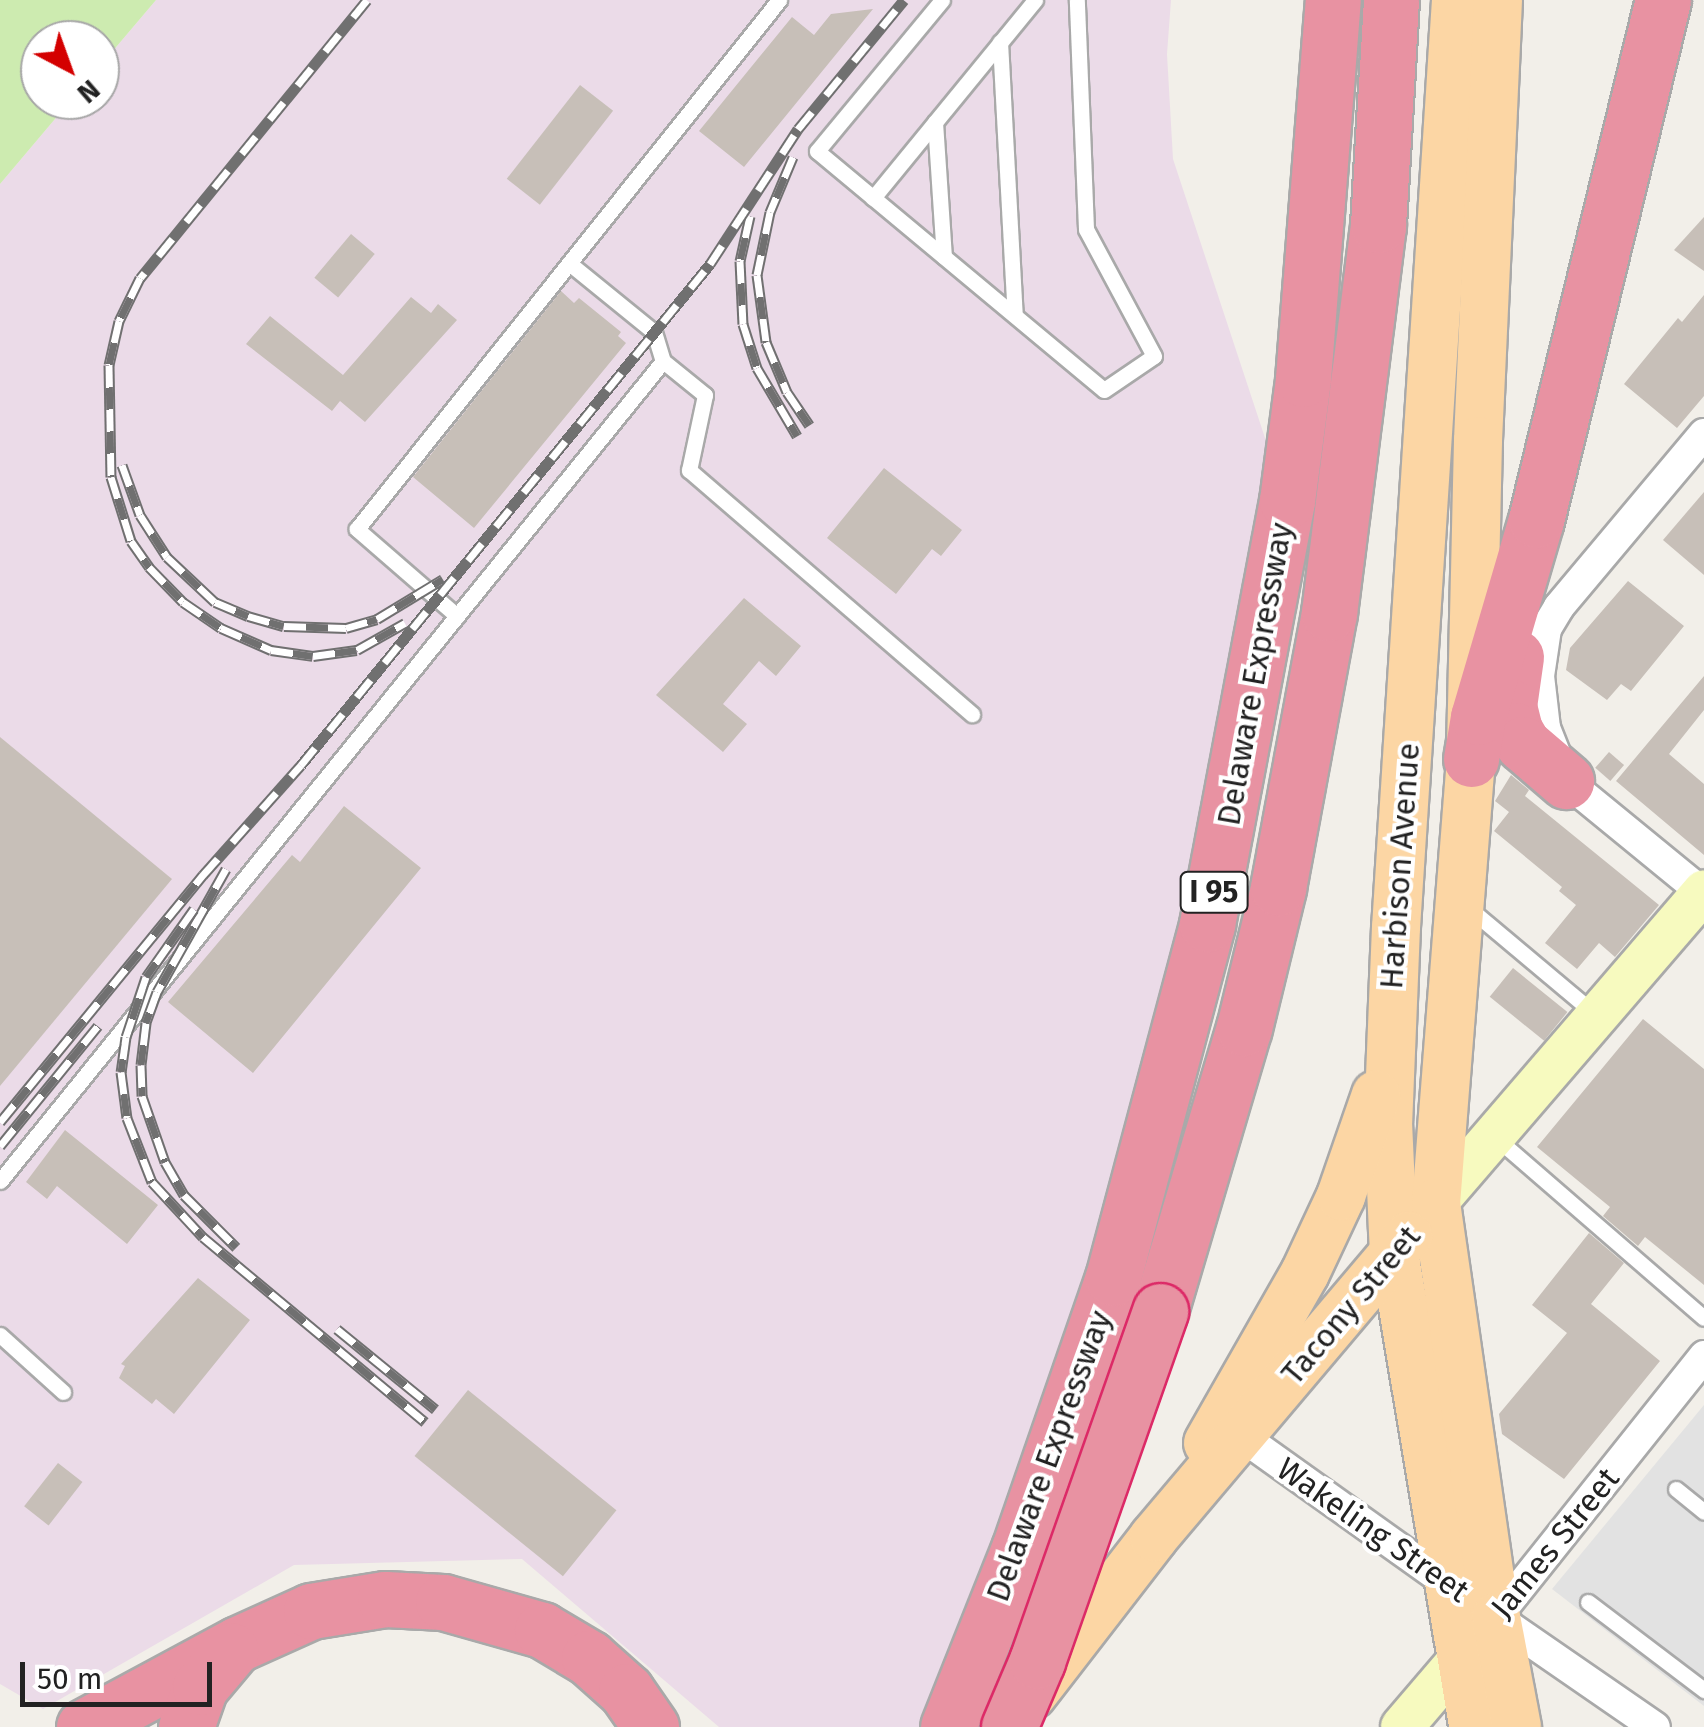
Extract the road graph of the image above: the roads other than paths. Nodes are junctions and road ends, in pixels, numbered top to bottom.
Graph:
1 (779, 0) edge
2 (942, 0) edge
3 (1035, 0) edge
4 (1077, 0) edge
5 (1333, 0) edge
6 (1391, 0) edge
7 (1456, 0) edge
8 (1498, 0) edge
9 (1663, 0) edge
10 (1000, 42) junction
11 (936, 122) junction
12 (874, 198) junction
13 (944, 257) junction
14 (570, 263) junction
15 (1014, 316) junction
16 (663, 362) junction
17 (1704, 434) edge
18 (1536, 520) junction
19 (457, 616) junction
20 (972, 714) dead end
21 (1470, 760) junction
22 (1566, 781) junction
23 (1704, 892) edge
24 (1460, 902) junction
25 (1598, 1015) junction
26 (1390, 1048) junction
27 (1494, 1136) junction
28 (0, 1181) edge
29 (1436, 1203) junction
30 (1394, 1253) junction
31 (1704, 1318) edge
32 (0, 1335) edge
33 (1704, 1356) edge
34 (64, 1392) dead end
35 (1240, 1435) junction
36 (1676, 1489) dead end
37 (1704, 1512) edge
38 (1154, 1536) junction
39 (1451, 1586) junction
40 (1588, 1602) dead end
41 (1496, 1617) junction
42 (238, 1644) junction
43 (1462, 1658) junction
44 (1704, 1690) edge
45 (84, 1727) edge
46 (186, 1727) edge
47 (651, 1727) edge
48 (948, 1727) edge
49 (1008, 1727) edge
50 (1402, 1727) edge
51 (1474, 1727) edge
52 (1518, 1727) edge
53 (1655, 1727) edge

1 - 14 lane
2 - 12 lane
3 - 10 lane
4 - 15 lane
5 - 48 highway, Delaware Expressway / I 95
6 - 49 highway, Delaware Expressway / I 95, bridge
7 - 26 main road, Harbison Avenue
8 - 21 main road, Harbison Avenue
9 - 18 highway
10 - 11 lane
10 - 15 lane
11 - 12 lane
11 - 13 lane
12 - 13 lane
13 - 15 lane
14 - 16 lane
14 - 19 lane
16 - 19 lane
16 - 20 lane
17 - 22 street
18 - 21 highway
18 - 22 highway
19 - 28 lane
21 - 24 main road, Harbison Avenue
22 - 23 street
23 - 25 main road, Tacony Street
24 - 25 lane
24 - 29 main road, Harbison Avenue
25 - 27 main road, Tacony Street
26 - 30 main road, Harbison Avenue
26 - 38 main road
27 - 29 main road, Tacony Street
27 - 31 lane
29 - 30 main road, Tacony Street
29 - 41 main road, Harbison Avenue
30 - 35 main road, Tacony Street
30 - 39 main road, Harbison Avenue
32 - 34 lane
33 - 41 street, James Street
35 - 38 main road, Tacony Street
35 - 39 street, Wakeling Street
36 - 37 lane
38 - 49 main road, Tacony Street
39 - 41 street, Wakeling Street
39 - 43 main road, Harbison Avenue
40 - 44 lane
41 - 43 main road, James Street
41 - 52 main road, Harbison Avenue
41 - 53 street, Wakeling Street
42 - 45 highway
42 - 46 highway
42 - 47 highway
43 - 50 main road, James Street
43 - 51 main road, Harbison Avenue

